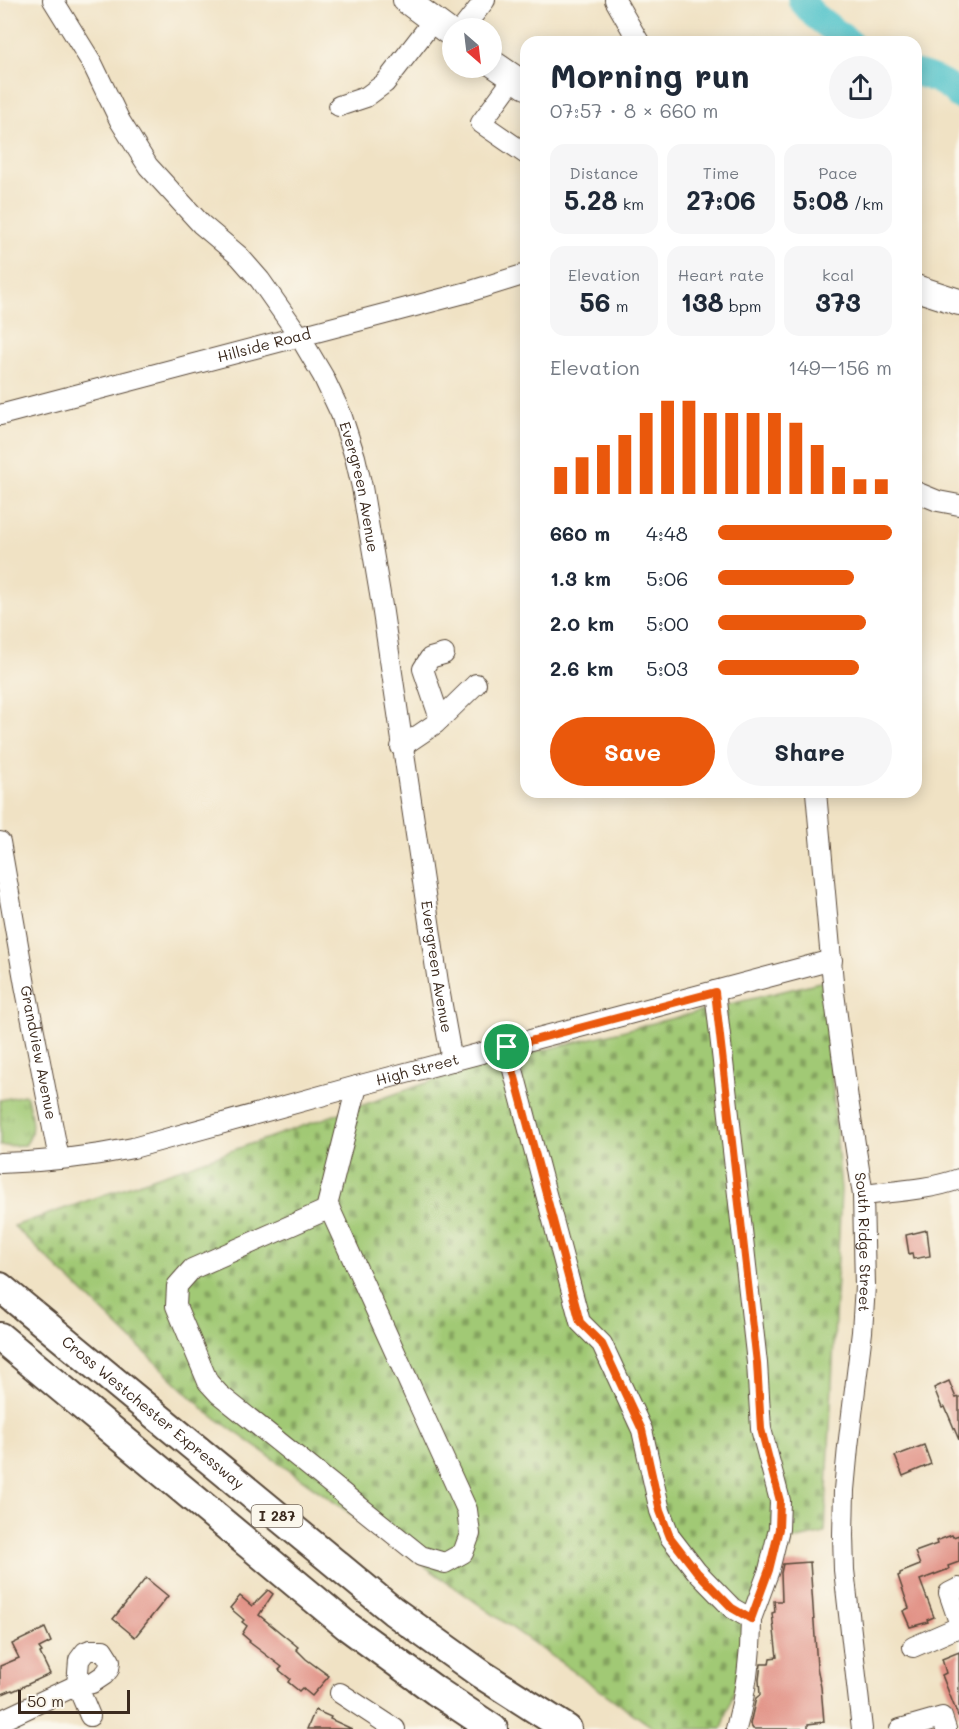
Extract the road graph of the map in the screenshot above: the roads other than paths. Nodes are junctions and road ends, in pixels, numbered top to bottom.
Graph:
1 (53, 0) edge
2 (406, 0) edge
3 (485, 0) edge
4 (615, 0) edge
5 (471, 18) edge
6 (442, 27) edge
7 (442, 29) edge
8 (636, 36) edge
9 (502, 70) edge
10 (520, 82) edge
11 (339, 106) dead end
12 (520, 150) edge
13 (520, 276) edge
14 (922, 290) edge
15 (959, 302) edge
16 (300, 337) junction
17 (0, 415) edge
18 (922, 494) edge
19 (938, 501) junction
20 (959, 505) edge
21 (922, 507) edge
22 (444, 654) dead end
23 (476, 684) dead end
24 (440, 719) junction
25 (402, 747) junction
26 (817, 798) edge
27 (0, 842) edge
28 (832, 960) junction
29 (715, 992) junction
30 (507, 1047) junction
31 (452, 1061) junction
32 (357, 1086) junction
33 (59, 1159) junction
34 (0, 1163) edge
35 (959, 1179) edge
36 (863, 1195) junction
37 (328, 1205) junction
38 (0, 1287) edge
39 (0, 1337) edge
40 (959, 1588) edge
41 (751, 1619) junction
42 (959, 1624) edge
43 (912, 1647) dead end
44 (340, 1693) dead end
45 (90, 1716) dead end
46 (0, 1721) edge
47 (395, 1729) edge
48 (493, 1729) edge
49 (567, 1729) edge
50 (736, 1729) edge
51 (862, 1729) edge
52 (900, 1729) edge
53 (946, 1729) edge

1 - 16 street, Evergreen Avenue
2 - 6 main road
3 - 5 street
4 - 8 street
7 - 11 street
9 - 10 main road
10 - 12 street
13 - 16 street, Hillside Road
14 - 15 main road
16 - 17 street, Hillside Road
16 - 25 street, Evergreen Avenue
18 - 19 street
19 - 20 street
19 - 21 street
22 - 24 street
23 - 24 street
24 - 25 street
25 - 31 street, Evergreen Avenue
26 - 28 street, South Ridge Street
27 - 33 street, Grandview Avenue
28 - 29 street, High Street
28 - 36 street, South Ridge Street
29 - 30 street, High Street
29 - 41 street
30 - 31 street, High Street
30 - 41 street
31 - 32 street, High Street
32 - 33 street, High Street
32 - 37 street
33 - 34 street, High Street
35 - 36 street
36 - 51 street, South Ridge Street
37 - 37 street
38 - 49 highway, Cross Westchester Expressway / I 287
39 - 48 highway, I 287
40 - 42 street
41 - 50 street
42 - 43 street
44 - 47 street
45 - 46 street
52 - 53 street

